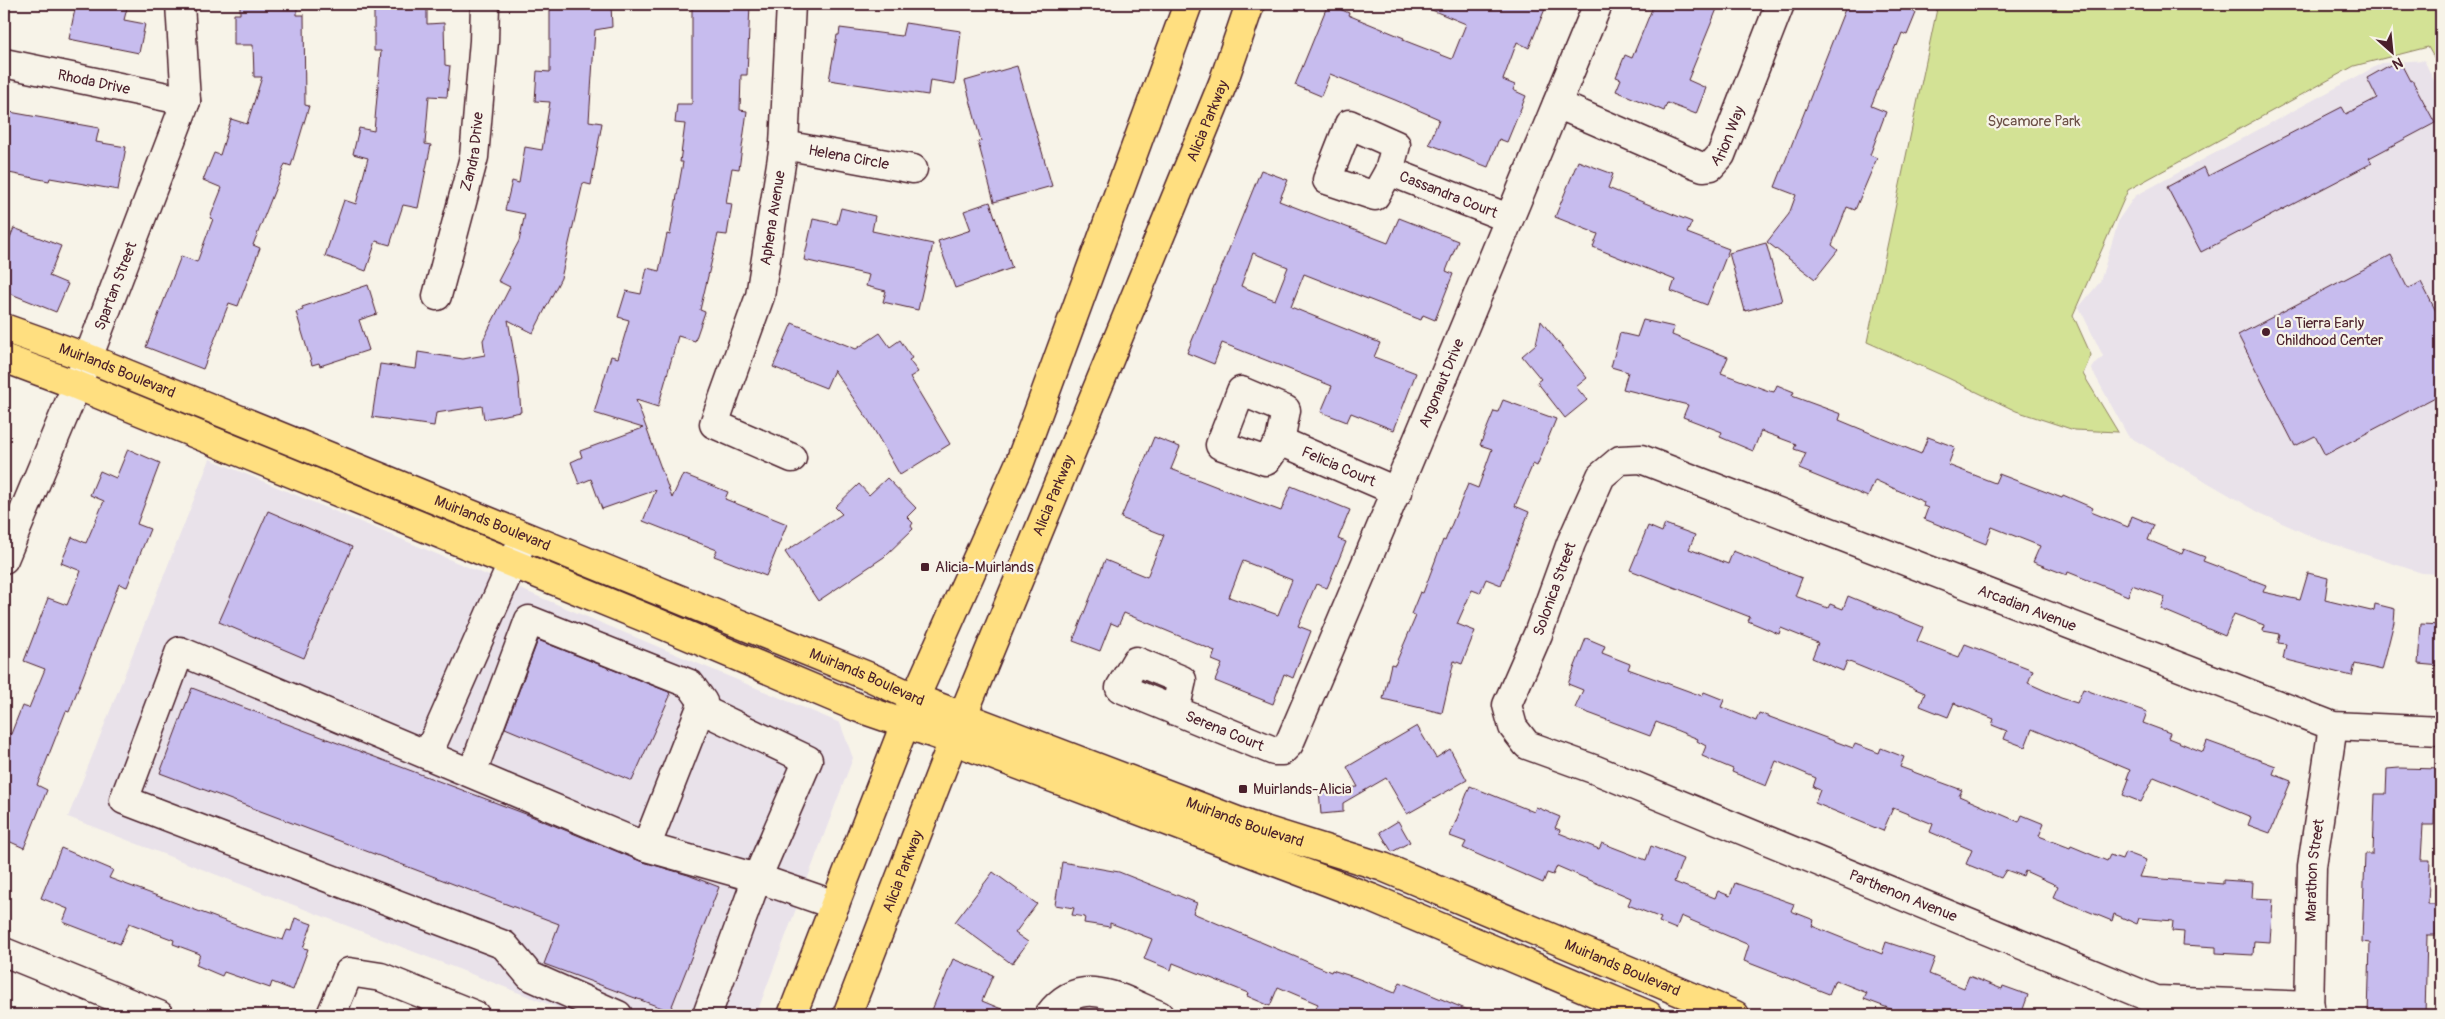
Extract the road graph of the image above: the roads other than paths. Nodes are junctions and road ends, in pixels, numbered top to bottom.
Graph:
1 (180, 4) edge
2 (485, 4) edge
3 (792, 4) edge
4 (1188, 4) edge
5 (1250, 4) edge
6 (1598, 4) edge
7 (1780, 4) edge
8 (4, 63) edge
9 (186, 101) junction
10 (1556, 104) junction
11 (784, 146) junction
12 (913, 169) dead end
13 (1389, 171) dead end
14 (1508, 218) junction
15 (437, 296) dead end
16 (4, 328) edge
17 (4, 358) edge
18 (88, 358) junction
19 (76, 385) junction
20 (1280, 441) dead end
21 (792, 458) dead end
22 (1620, 460) joint
23 (1398, 492) junction
24 (524, 537) junction
25 (4, 556) edge
26 (512, 563) junction
27 (916, 698) junction
28 (701, 709) junction
29 (1175, 711) dead end
30 (963, 715) junction
31 (906, 724) junction
32 (2333, 726) junction
33 (1513, 727) joint
34 (2441, 731) edge
35 (955, 741) junction
36 (1274, 751) joint
37 (428, 754) junction
38 (472, 772) junction
39 (646, 846) junction
40 (757, 878) junction
41 (835, 905) junction
42 (4, 952) edge
43 (1058, 1006) edge
44 (2310, 1011) edge
45 (159, 1015) edge
46 (331, 1015) edge
47 (475, 1015) edge
48 (618, 1015) edge
49 (707, 1015) edge
50 (792, 1015) edge
51 (847, 1015) edge
52 (1159, 1015) edge
53 (1648, 1015) edge
54 (1735, 1015) edge

1 - 9 street, Spartan Street
2 - 15 street, Zandra Drive
3 - 11 street, Aphena Avenue
4 - 27 main road
5 - 30 main road, Alicia Parkway
6 - 10 street, Argonaut Drive
7 - 10 street, Arion Way
8 - 9 street, Rhoda Drive
9 - 18 street, Spartan Street
10 - 14 street, Argonaut Drive
11 - 12 street, Helena Circle
11 - 21 street, Aphena Avenue
13 - 14 street, Cassandra Court
14 - 23 street, Argonaut Drive
16 - 18 main road, Muirlands Boulevard
17 - 19 main road, Muirlands Boulevard
18 - 19 street, Spartan Street
18 - 24 main road, Muirlands Boulevard
19 - 25 street, Spartan Street
19 - 26 main road, Muirlands Boulevard
20 - 23 street, Felicia Court
22 - 32 street, Arcadian Avenue
22 - 33 street, Solonica Street
23 - 36 street, Argonaut Drive
24 - 26 street
24 - 27 main road, Muirlands Boulevard
26 - 31 main road, Muirlands Boulevard
26 - 37 street
27 - 30 main road, Muirlands Boulevard
27 - 31 main road
28 - 38 street
28 - 39 street
28 - 40 street
29 - 36 street, Serena Court
30 - 35 main road, Alicia Parkway
30 - 54 main road, Muirlands Boulevard
31 - 35 main road, Muirlands Boulevard
31 - 41 main road
32 - 34 street, Arcadian Avenue
32 - 44 street, Marathon Street
33 - 44 street, Parthenon Avenue
35 - 51 main road, Alicia Parkway
35 - 53 main road, Muirlands Boulevard
37 - 38 street
37 - 48 street
38 - 39 street
39 - 40 street
40 - 41 street
40 - 49 street
41 - 50 main road
42 - 45 street
43 - 52 street
46 - 47 street

